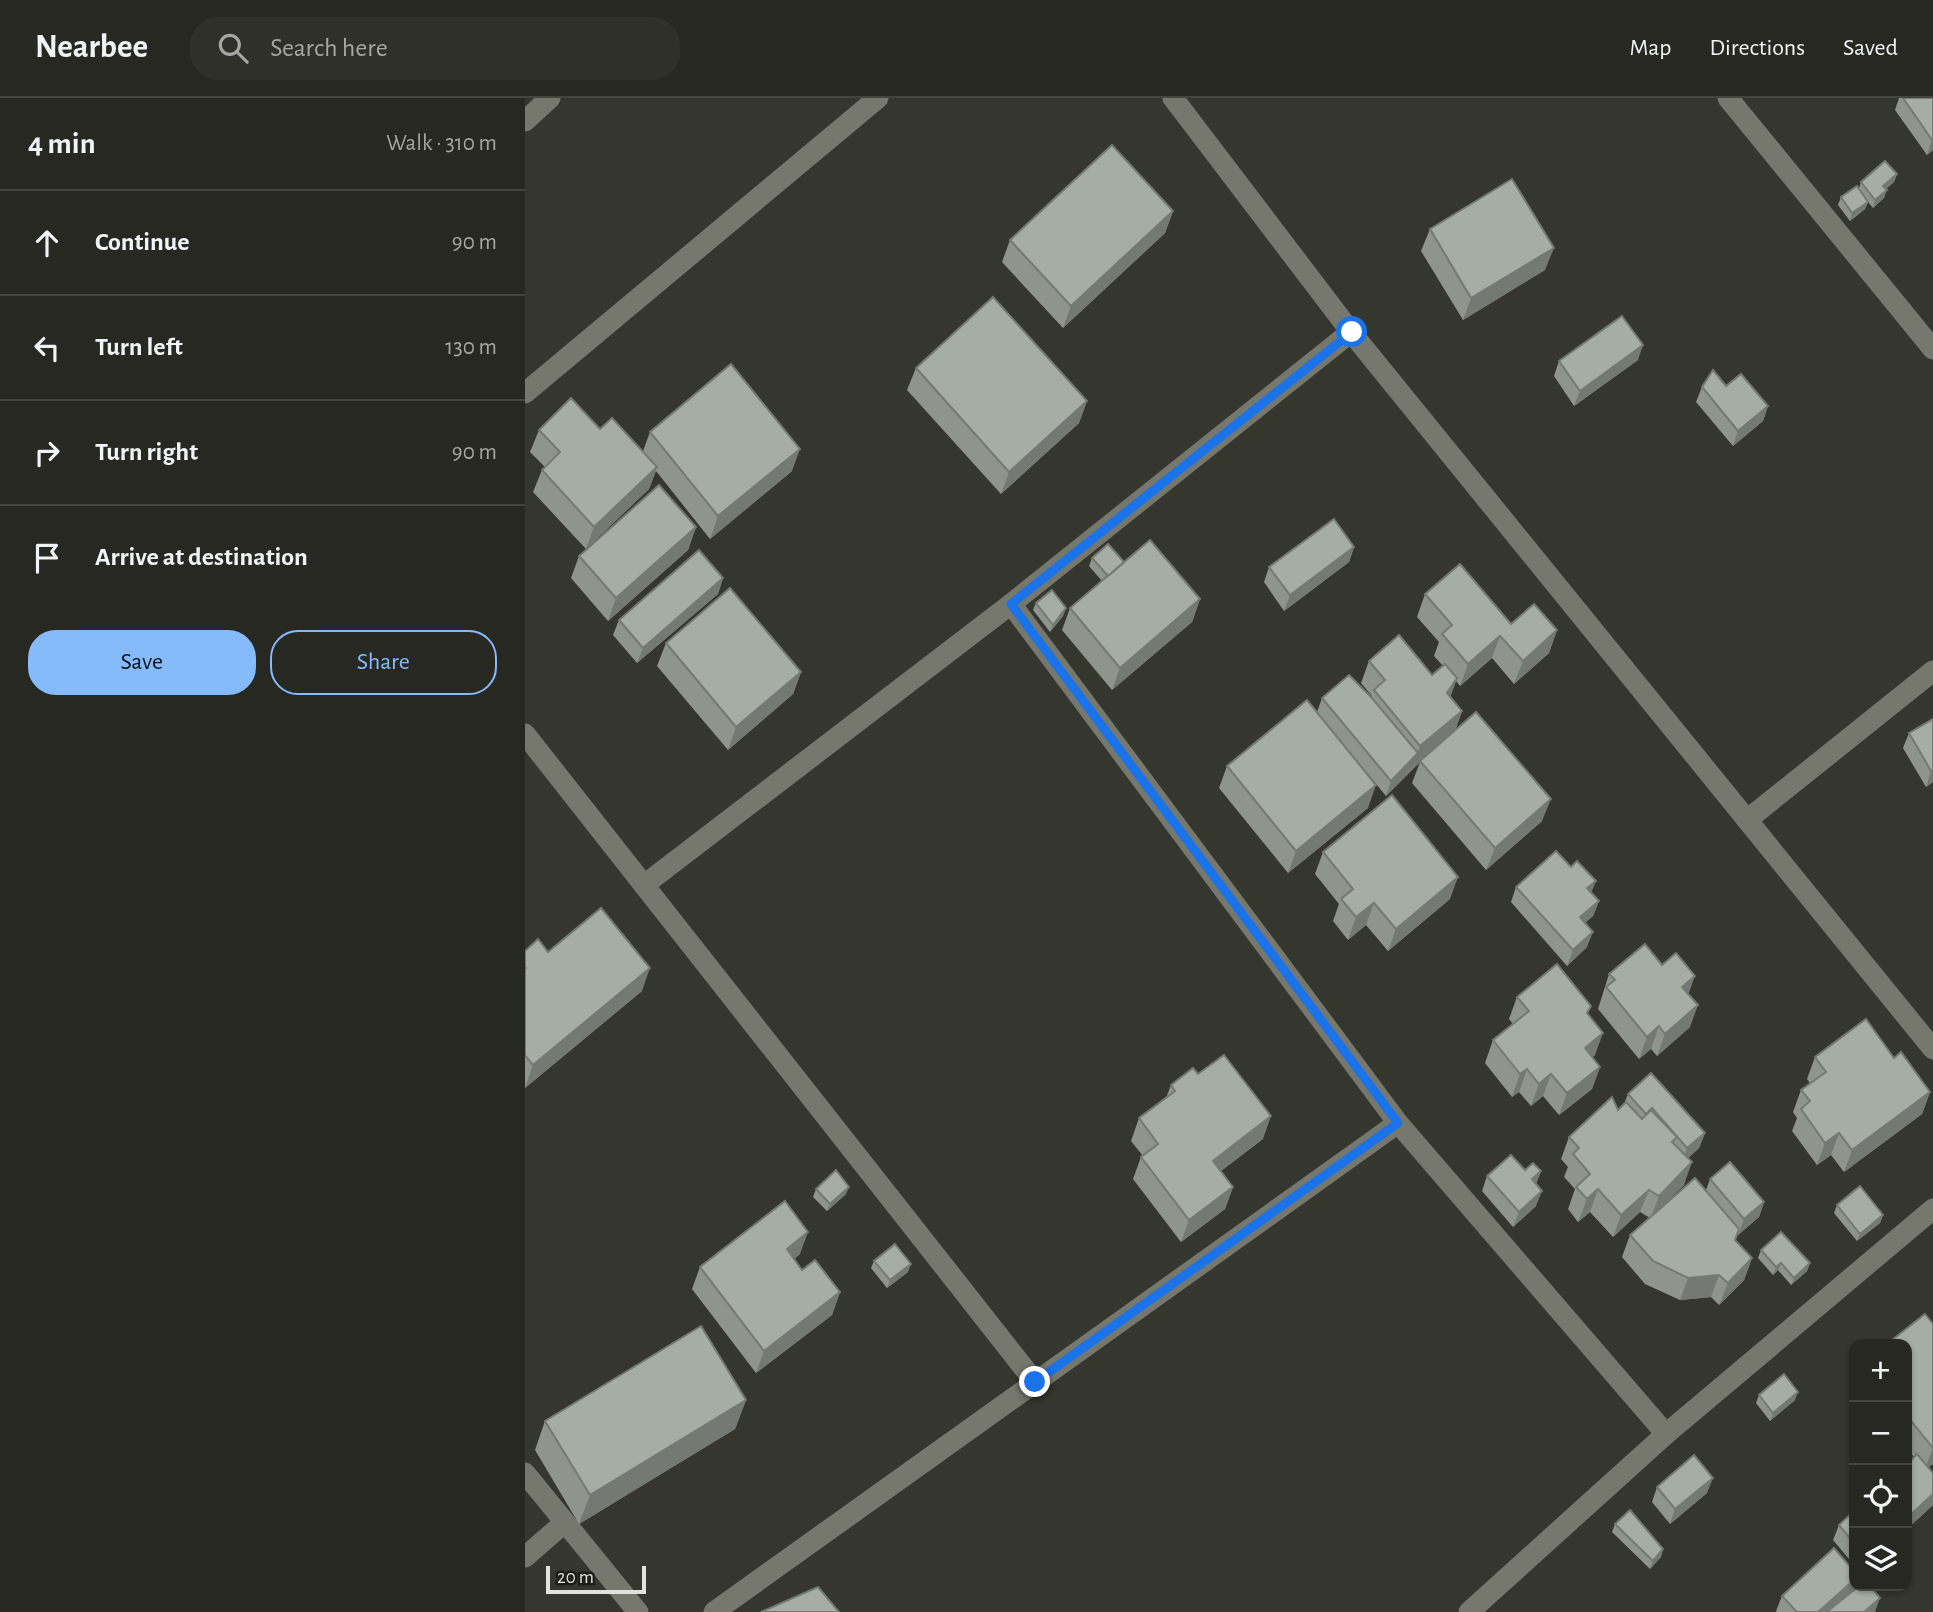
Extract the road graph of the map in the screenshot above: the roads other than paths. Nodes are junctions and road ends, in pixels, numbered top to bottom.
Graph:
1 (550, 98) edge
2 (878, 98) edge
3 (1173, 98) edge
4 (1755, 98) edge
5 (1731, 102) edge
6 (525, 121) edge
7 (1352, 332) junction
8 (1933, 349) edge
9 (525, 393) edge
10 (1011, 604) junction
11 (1933, 671) edge
12 (525, 734) edge
13 (1747, 820) junction
14 (644, 885) junction
15 (1933, 1049) edge
16 (1398, 1123) junction
17 (1933, 1209) edge
18 (1035, 1382) junction
19 (1666, 1434) junction
20 (525, 1473) edge
21 (564, 1523) junction
22 (525, 1557) edge
23 (638, 1612) edge
24 (714, 1612) edge
25 (1469, 1612) edge

1 - 6 street
2 - 9 street
3 - 7 street
4 - 5 street
5 - 8 street
7 - 10 street
7 - 13 street
10 - 14 street
10 - 16 street
11 - 13 street
12 - 14 street
13 - 15 street
14 - 18 street
16 - 18 street
16 - 19 street
17 - 19 street
18 - 24 street
19 - 25 street
20 - 21 street
21 - 22 street
21 - 23 street

